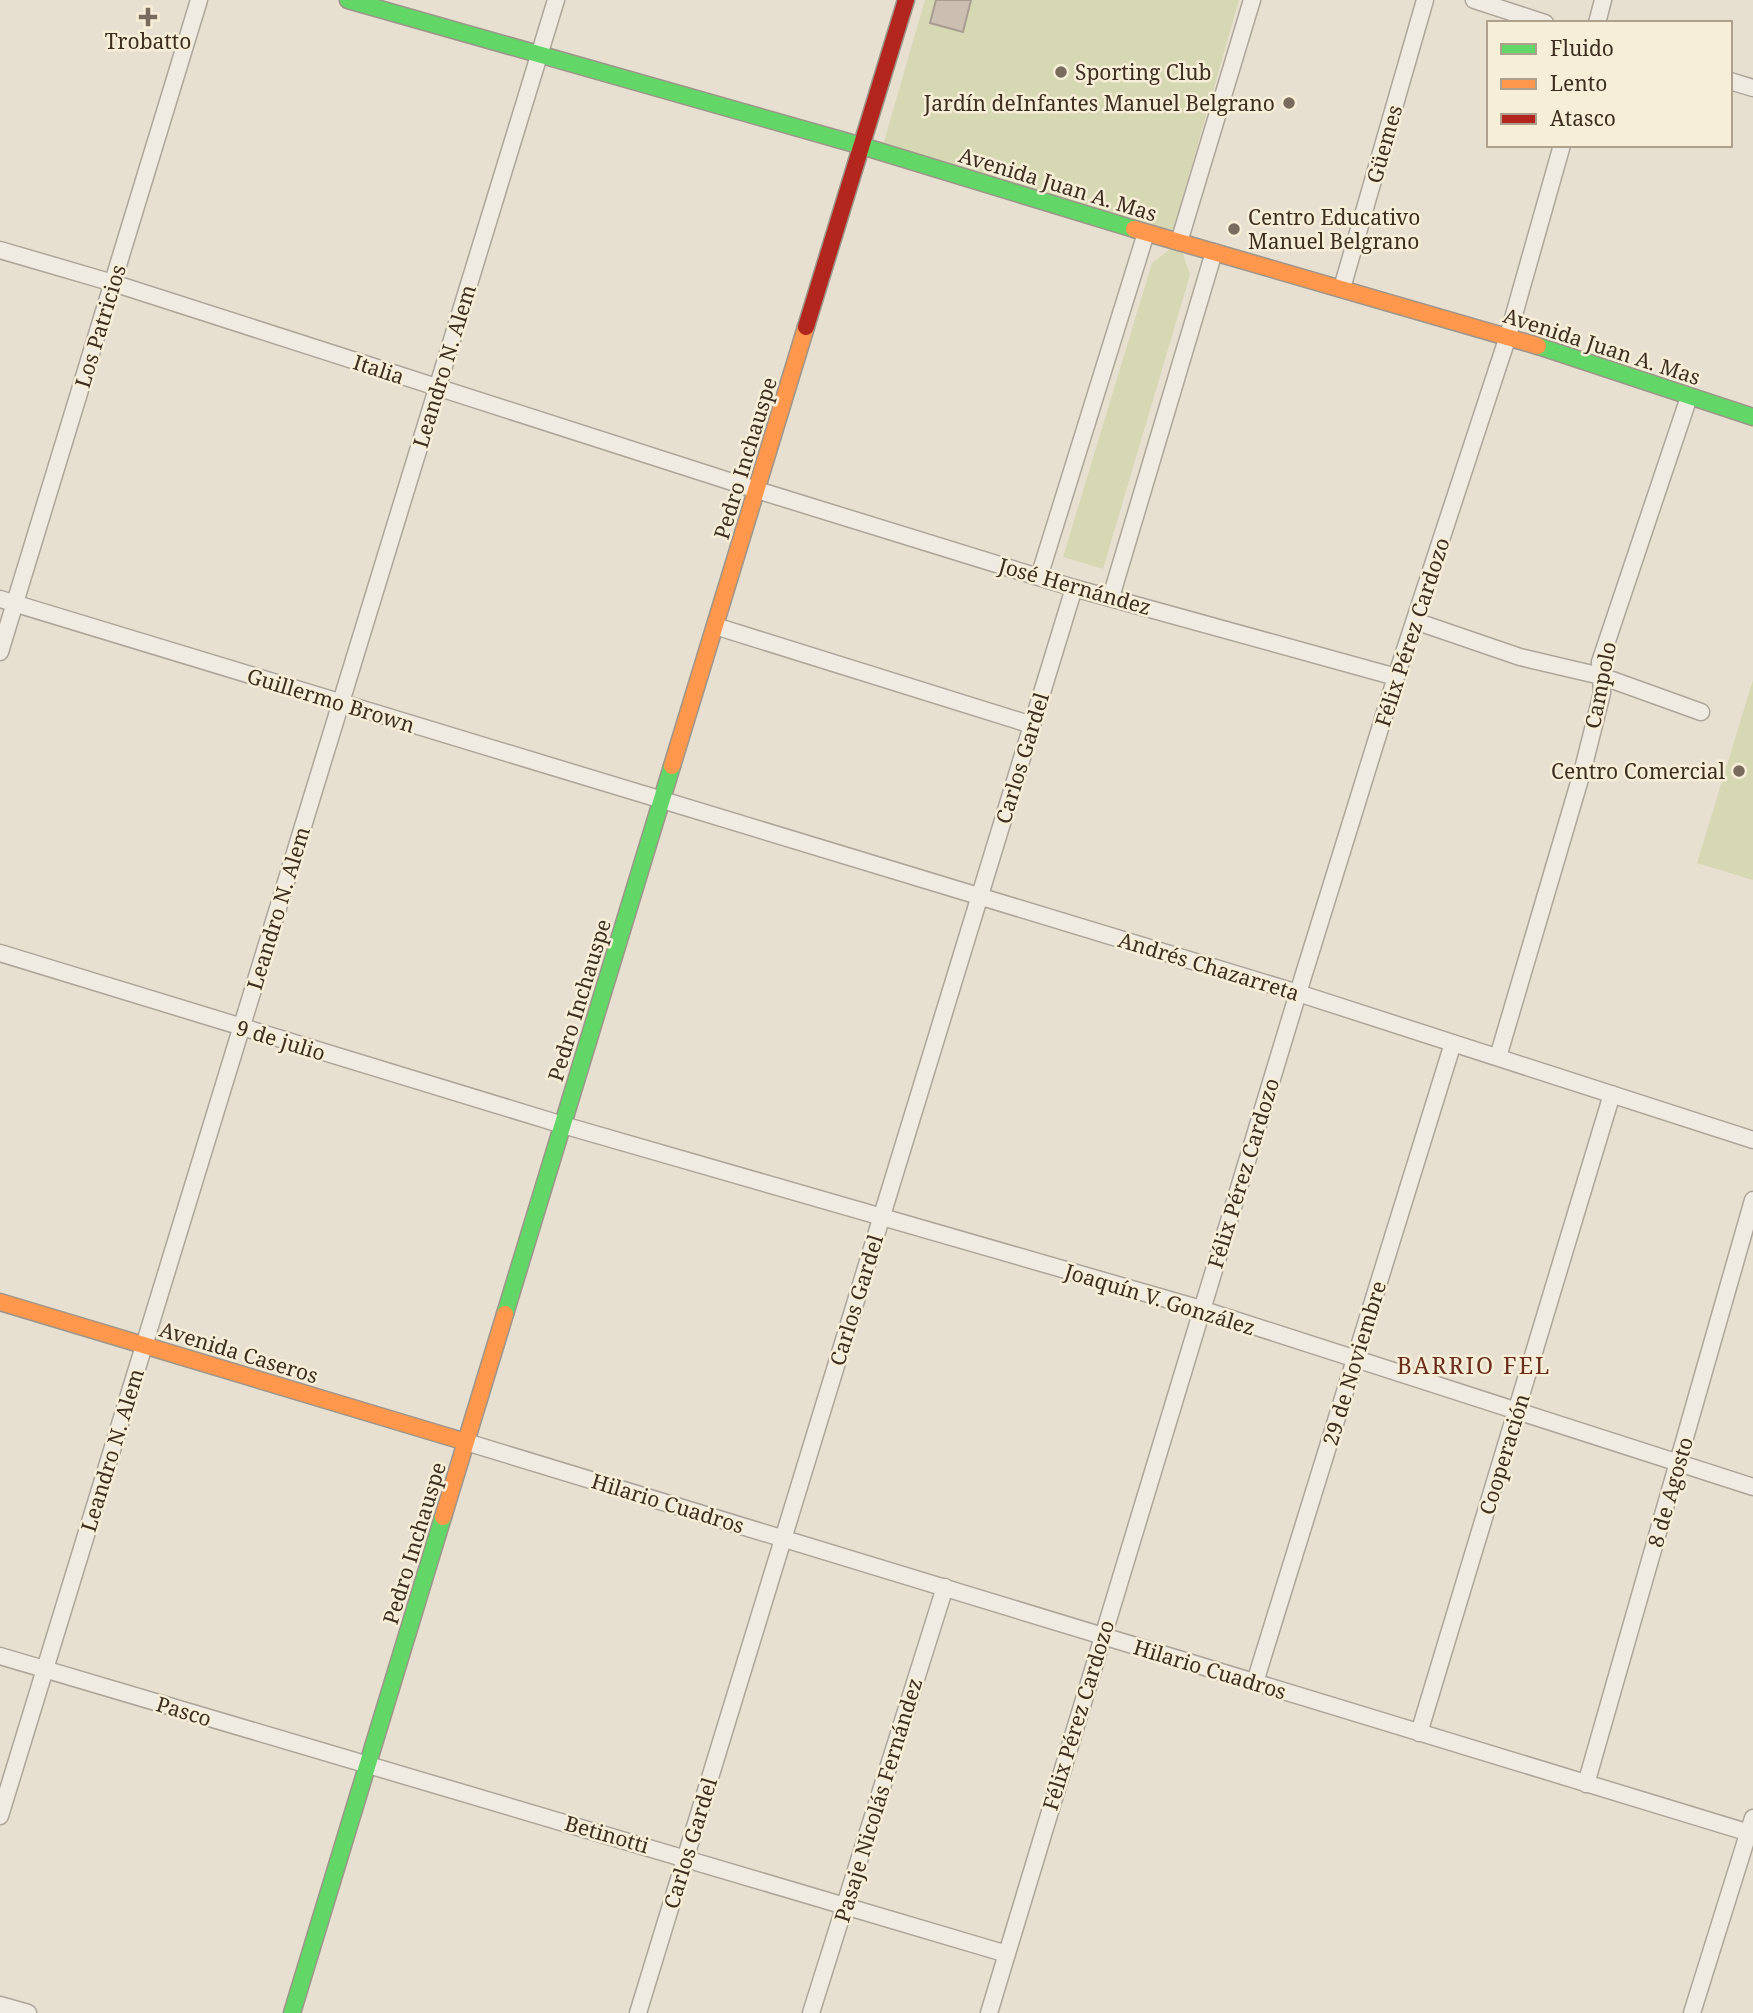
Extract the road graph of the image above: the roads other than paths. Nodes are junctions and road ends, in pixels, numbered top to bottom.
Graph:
1 (199, 0) edge
2 (348, 0) edge
3 (556, 0) edge
4 (906, 0) edge
5 (1252, 0) edge
6 (1425, 0) edge
7 (1474, 0) edge
8 (1603, 0) edge
9 (1539, 21) edge
10 (1598, 21) edge
11 (539, 55) junction
12 (1732, 82) edge
13 (1753, 88) edge
14 (862, 146) junction
15 (1561, 147) edge
16 (1146, 233) junction
17 (1179, 242) junction
18 (0, 250) edge
19 (1214, 252) junction
20 (113, 283) junction
21 (1342, 288) junction
22 (1508, 336) junction
23 (437, 388) junction
24 (1689, 397) junction
25 (1753, 417) edge
26 (757, 490) junction
27 (1039, 577) junction
28 (1074, 588) junction
29 (1111, 597) junction
30 (7, 601) edge
31 (1415, 621) junction
32 (715, 626) junction
33 (0, 652) edge
34 (1396, 677) junction
35 (1601, 677) junction
36 (340, 703) junction
37 (1701, 712) dead end
38 (1032, 725) junction
39 (662, 800) junction
40 (979, 897) junction
41 (0, 953) edge
42 (1298, 993) junction
43 (241, 1028) junction
44 (1453, 1043) junction
45 (1497, 1057) junction
46 (1612, 1094) junction
47 (563, 1125) junction
48 (1753, 1140) edge
49 (1753, 1200) edge
50 (881, 1217) junction
51 (0, 1302) edge
52 (1201, 1310) junction
53 (144, 1345) junction
54 (1355, 1359) junction
55 (1517, 1411) junction
56 (466, 1442) junction
57 (1679, 1464) junction
58 (1753, 1487) edge
59 (783, 1537) junction
60 (945, 1587) junction
61 (1102, 1636) junction
62 (0, 1656) edge
63 (45, 1670) junction
64 (1255, 1682) junction
65 (1419, 1733) junction
66 (368, 1766) junction
67 (1586, 1784) junction
68 (0, 1816) edge
69 (1751, 1828) edge
70 (686, 1857) junction
71 (845, 1905) junction
72 (1007, 1954) junction
73 (0, 2005) edge
74 (28, 2013) edge
75 (292, 2013) edge
76 (638, 2013) edge
77 (811, 2013) edge
78 (989, 2013) edge
79 (1692, 2013) edge

1 - 20 street, Los Patricios
2 - 11 street, Avenida Juan A. Mas
3 - 11 street, Leandro N. Alem
4 - 14 street, Pedro Inchauspe
5 - 17 street
6 - 21 street, Güemes
7 - 9 street
8 - 10 street
11 - 14 street, Avenida Juan A. Mas
11 - 23 street, Leandro N. Alem
12 - 13 street
14 - 16 street, Avenida Juan A. Mas
14 - 26 street, Pedro Inchauspe
15 - 22 street, Félix Pérez Cardozo
16 - 17 street, Avenida Juan A. Mas
16 - 27 street
17 - 19 street, Avenida Juan A. Mas
18 - 20 street, Italia
19 - 21 street, Avenida Juan A. Mas
19 - 29 street
20 - 23 street, Italia
20 - 30 street, Los Patricios
21 - 22 street, Avenida Juan A. Mas
22 - 24 street, Avenida Juan A. Mas
22 - 31 street, Félix Pérez Cardozo
23 - 26 street, Italia
23 - 36 street, Leandro N. Alem
24 - 25 street, Avenida Juan A. Mas
24 - 35 street, Campolo
26 - 27 street, José Hernández
26 - 32 street, Pedro Inchauspe
27 - 28 street, José Hernández
28 - 29 street, José Hernández
28 - 38 street, Carlos Gardel
29 - 34 street, José Hernández
30 - 33 street, Los Patricios
30 - 36 street, Guillermo Brown
31 - 34 street, Félix Pérez Cardozo
31 - 35 street
32 - 38 street
32 - 39 street, Pedro Inchauspe
34 - 42 street, Félix Pérez Cardozo
35 - 37 street
35 - 45 street, Campolo
36 - 39 street, Guillermo Brown
36 - 43 street, Leandro N. Alem
38 - 40 street, Carlos Gardel
39 - 40 street, Andrés Chazarreta
39 - 47 street, Pedro Inchauspe
40 - 42 street, Andrés Chazarreta
40 - 50 street, Carlos Gardel
41 - 43 street, 9 de julio
42 - 44 street, Andrés Chazarreta
42 - 52 street, Félix Pérez Cardozo
43 - 47 street, 9 de julio
43 - 53 street, Leandro N. Alem
44 - 45 street, Andrés Chazarreta
44 - 54 street, 29 de Noviembre
45 - 46 street, Andrés Chazarreta
46 - 48 street, Andrés Chazarreta
46 - 55 street, Cooperación
47 - 50 street, Joaquín V. González
47 - 56 street, Pedro Inchauspe
49 - 57 street, 8 de Agosto
50 - 52 street, Joaquín V. González
50 - 59 street, Carlos Gardel
51 - 53 street, Avenida Caseros
52 - 54 street, Joaquín V. González
52 - 61 street, Félix Pérez Cardozo
53 - 56 street, Avenida Caseros
53 - 63 street, Leandro N. Alem
54 - 55 street, Joaquín V. González
54 - 64 street, 29 de Noviembre
55 - 57 street, Joaquín V. González
55 - 65 street, Cooperación
56 - 59 street, Hilario Cuadros
56 - 66 street, Pedro Inchauspe
57 - 58 street, Joaquín V. González
57 - 67 street, 8 de Agosto
59 - 60 street, Hilario Cuadros
59 - 70 street, Carlos Gardel
60 - 61 street, Hilario Cuadros
60 - 71 street, Pasaje Nicolás Fernández
61 - 64 street, Hilario Cuadros
61 - 72 street, Félix Pérez Cardozo
62 - 63 street, Pasco
63 - 66 street, Pasco
63 - 68 street, Leandro N. Alem
64 - 65 street, Hilario Cuadros
65 - 67 street, Hilario Cuadros
66 - 70 street, Betinotti
66 - 75 street, Pedro Inchauspe
67 - 69 street, Hilario Cuadros
69 - 79 street
70 - 71 street, Betinotti
70 - 76 street, Carlos Gardel
71 - 72 street, Betinotti
71 - 77 street, Pasaje Nicolás Fernández
72 - 78 street, Félix Pérez Cardozo
73 - 74 street

